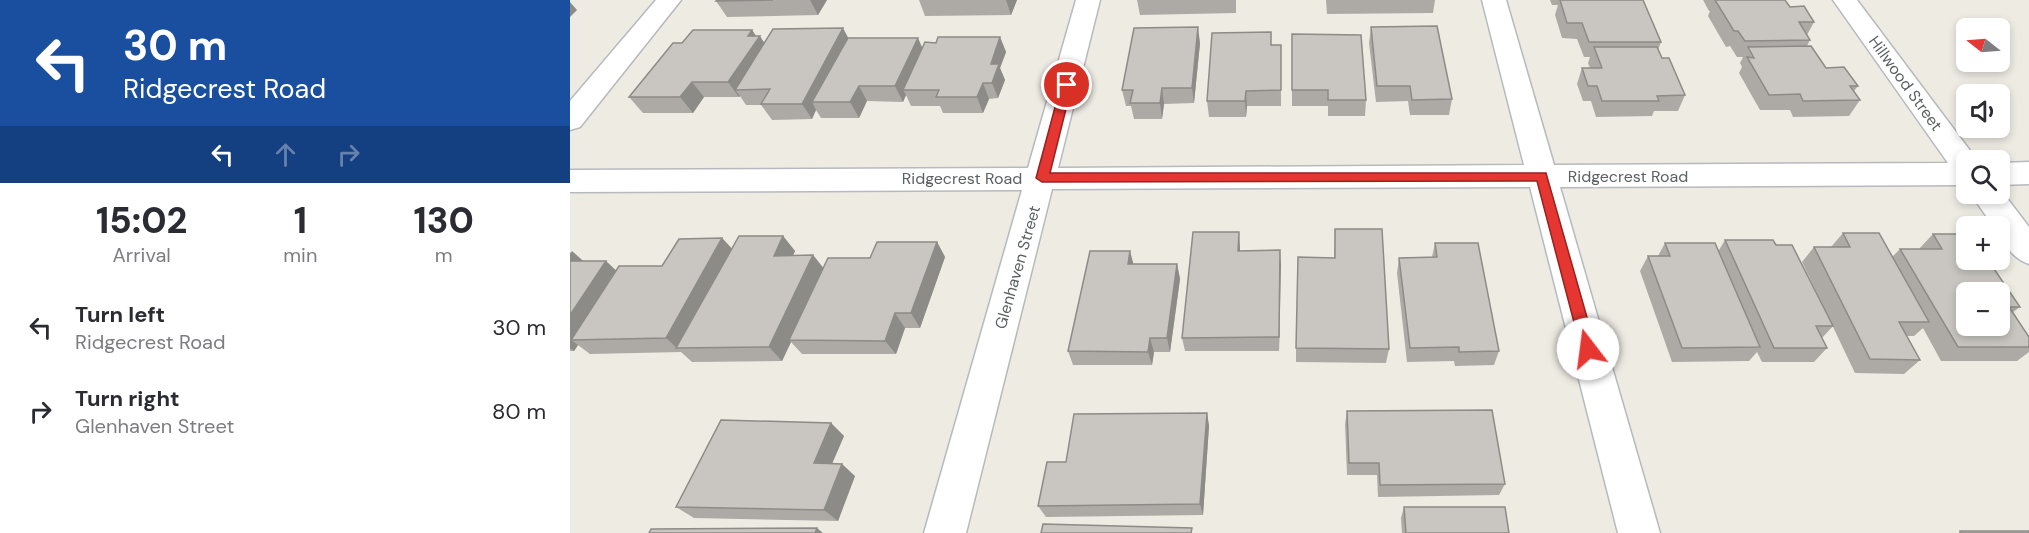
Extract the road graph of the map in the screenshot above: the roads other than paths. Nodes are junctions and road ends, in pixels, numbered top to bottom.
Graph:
1 (669, 0) edge
2 (1088, 0) edge
3 (1494, 0) edge
4 (1845, 0) edge
5 (570, 120) edge
6 (1956, 153) edge
7 (2029, 173) edge
8 (1956, 174) edge
9 (2010, 174) edge
10 (1542, 176) junction
11 (1042, 178) junction
12 (570, 181) edge
13 (1994, 204) edge
14 (2029, 251) edge
15 (945, 533) edge
16 (1639, 533) edge

1 - 5 street
2 - 11 street, Glenhaven Street
3 - 10 street
4 - 6 street, Hillwood Street
7 - 9 street
8 - 10 street, Ridgecrest Road
10 - 11 street, Ridgecrest Road
10 - 16 street
11 - 12 street, Ridgecrest Road
11 - 15 street, Glenhaven Street
13 - 14 street

